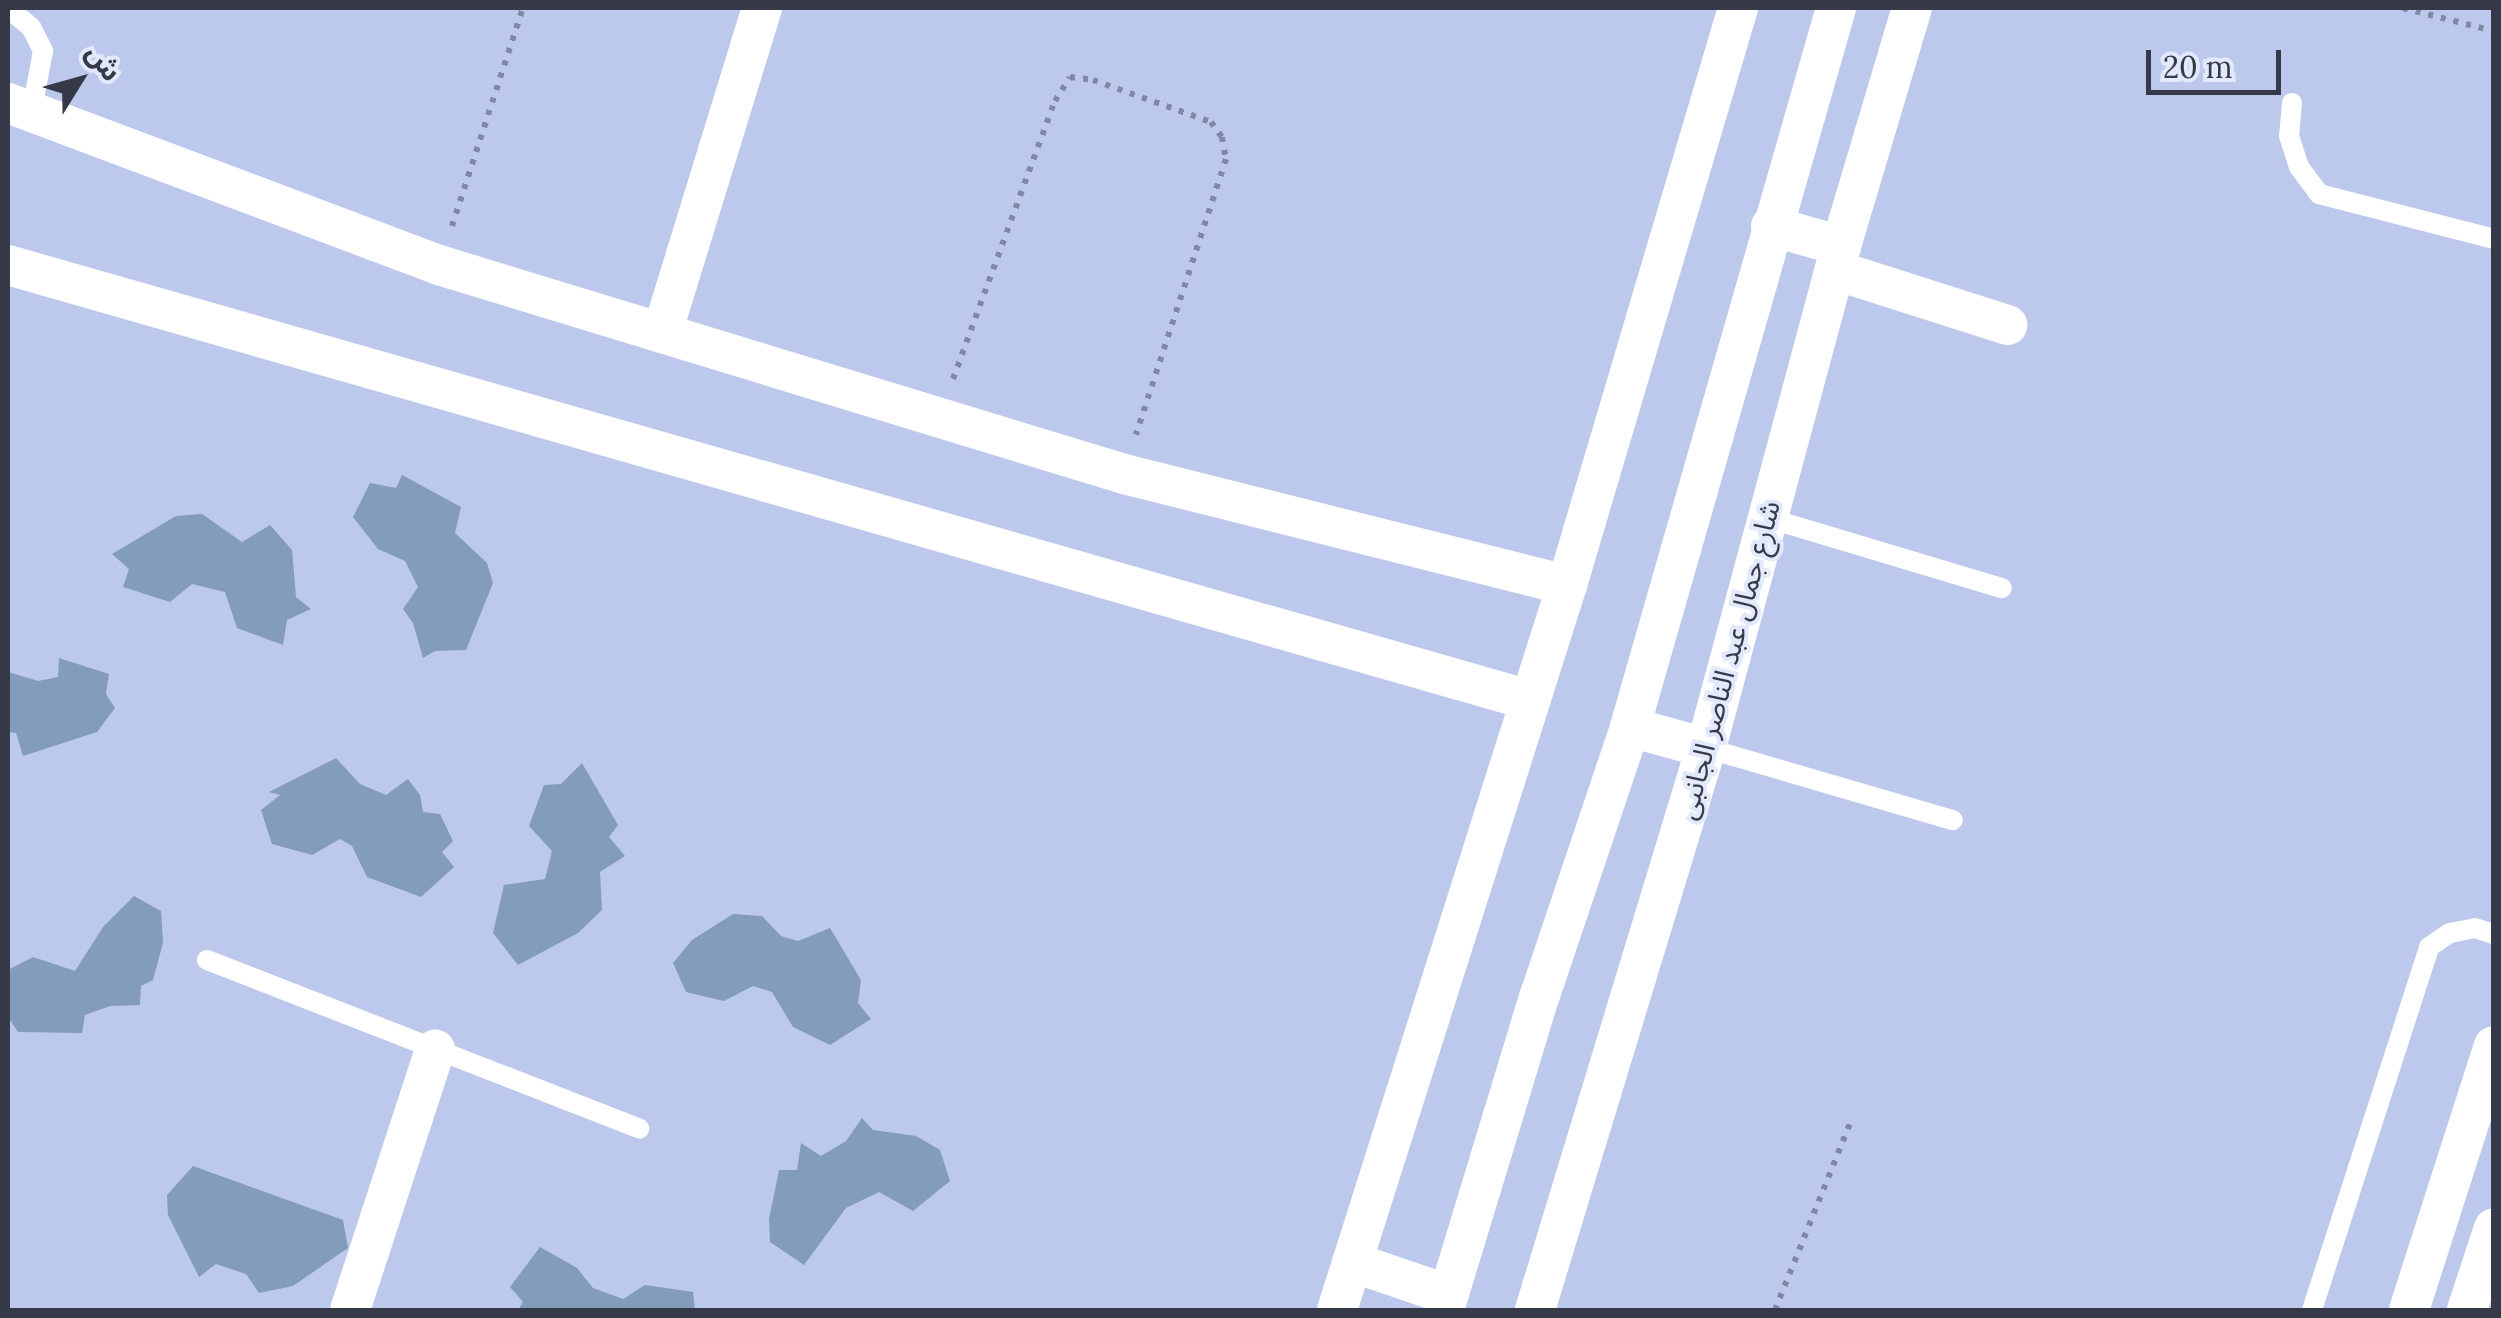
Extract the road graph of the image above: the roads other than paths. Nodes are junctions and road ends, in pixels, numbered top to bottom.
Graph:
1 (8, 8) edge
2 (762, 8) edge
3 (1738, 8) edge
4 (1836, 8) edge
5 (1912, 8) edge
6 (2292, 102) dead end
7 (20, 106) edge
8 (1771, 226) junction
9 (2494, 239) edge
10 (1838, 258) junction
11 (8, 265) edge
12 (2008, 325) dead end
13 (662, 333) junction
14 (1768, 518) junction
15 (1567, 585) junction
16 (2002, 588) dead end
17 (1530, 700) junction
18 (1630, 727) junction
19 (1706, 748) junction
20 (1953, 820) dead end
21 (2494, 934) edge
22 (207, 960) dead end
23 (2494, 1046) edge
24 (435, 1050) junction
25 (639, 1128) dead end
26 (2494, 1228) edge
27 (1352, 1262) junction
28 (1447, 1303) edge
29 (350, 1310) edge
30 (1337, 1310) edge
31 (1535, 1310) edge
32 (2312, 1310) edge
33 (2409, 1310) edge
34 (2468, 1310) edge

1 - 7 lane
2 - 13 street
3 - 15 street
4 - 8 street
5 - 10 street, شارع جمال عبد الناصر الجانبى
6 - 9 lane
7 - 13 street
8 - 10 street
8 - 18 street
10 - 12 street
10 - 14 street, شارع جمال عبد الناصر الجانبى
11 - 17 street
13 - 15 street
14 - 16 lane
14 - 19 street, شارع جمال عبد الناصر الجانبى
15 - 17 street
17 - 27 street
18 - 19 street
18 - 28 street
19 - 20 lane
19 - 31 street, شارع جمال عبد الناصر الجانبى
21 - 32 lane
22 - 24 lane
23 - 33 street
24 - 25 lane
24 - 29 street
26 - 34 street
27 - 28 street
27 - 30 street

